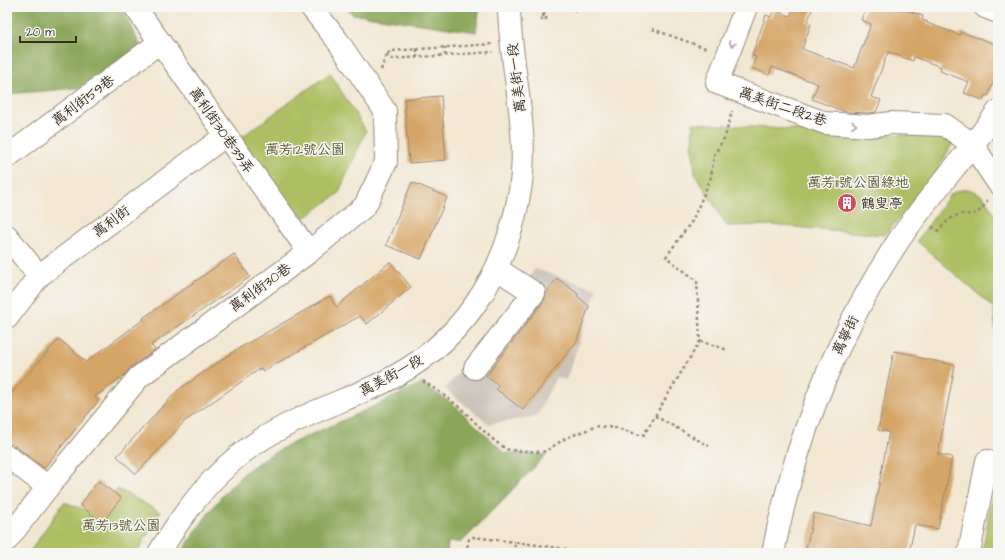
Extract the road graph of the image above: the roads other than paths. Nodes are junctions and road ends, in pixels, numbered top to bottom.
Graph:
1 (135, 7) edge
2 (311, 7) edge
3 (509, 7) edge
4 (746, 7) edge
5 (985, 7) edge
6 (998, 12) edge
7 (160, 42) junction
8 (998, 111) edge
9 (226, 135) junction
10 (972, 144) junction
11 (7, 157) edge
12 (994, 190) edge
13 (7, 236) edge
14 (309, 252) junction
15 (497, 269) junction
16 (39, 276) junction
17 (7, 318) edge
18 (476, 368) dead end
19 (7, 456) edge
20 (987, 461) dead end
21 (48, 487) junction
22 (7, 540) edge
23 (159, 553) edge
24 (773, 553) edge
25 (969, 553) edge

1 - 7 street, 萬利街30巷39弄
2 - 14 street, 萬利街30巷
3 - 15 street, 萬美街一段
4 -> 10 street, 萬美街二段2巷
5 - 6 street
7 - 9 street, 萬利街30巷39弄
7 - 11 street, 萬利街59巷
8 - 10 street, 萬寧街
9 - 14 street, 萬利街30巷39弄
9 - 16 street, 萬利街
10 - 12 street
10 - 24 street, 萬寧街
13 - 16 street
14 - 21 street, 萬利街30巷
15 - 18 street
15 - 23 street, 萬美街一段
16 - 17 street, 萬利街
19 - 21 street
20 - 25 street
21 - 22 street, 萬利街30巷

